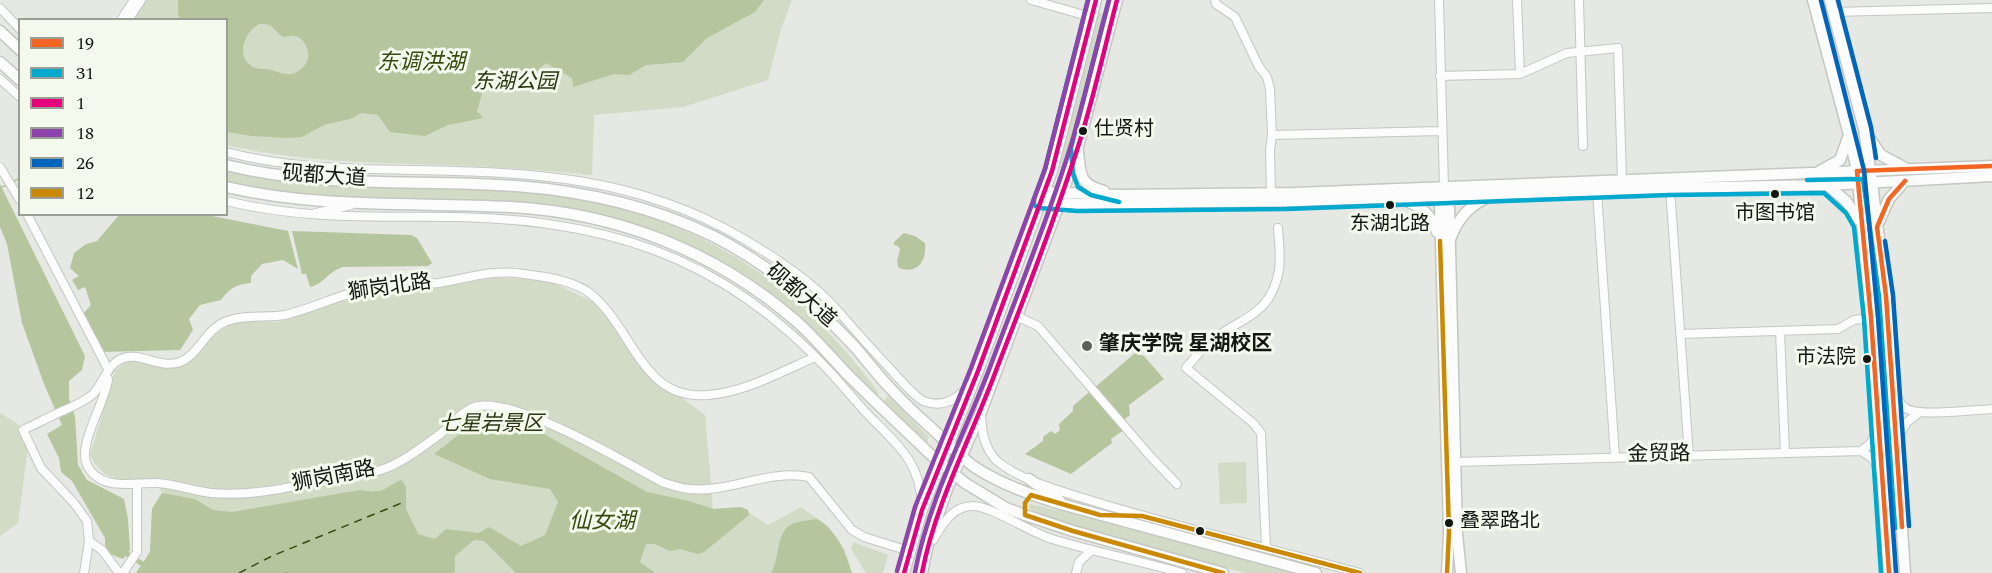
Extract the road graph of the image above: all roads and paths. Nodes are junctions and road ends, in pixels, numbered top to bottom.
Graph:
1 (134, 0) edge
2 (141, 0) edge
3 (1031, 0) edge
4 (1096, 0) edge
5 (1117, 0) edge
6 (1215, 0) edge
7 (1439, 0) edge
8 (1517, 0) edge
9 (1579, 0) edge
10 (1813, 0) edge
11 (1830, 0) edge
12 (1051, 3) edge
13 (0, 8) edge
14 (1992, 8) edge
15 (1833, 12) junction
16 (1091, 17) junction
17 (122, 18) edge
18 (129, 18) edge
19 (18, 27) edge
20 (0, 31) edge
21 (15, 43) edge
22 (1840, 44) junction
23 (1825, 46) junction
24 (1580, 51) junction
25 (0, 62) edge
26 (1520, 74) junction
27 (1440, 76) junction
28 (18, 78) edge
29 (0, 79) edge
30 (18, 95) edge
31 (1864, 129) junction
32 (1442, 131) junction
33 (1272, 135) junction
34 (1849, 135) junction
35 (1583, 146) dead end
36 (1078, 147) junction
37 (228, 152) edge
38 (228, 165) edge
39 (1992, 166) edge
40 (0, 167) edge
41 (376, 170) junction
42 (1857, 171) junction
43 (1870, 171) junction
44 (1831, 172) junction
45 (1814, 173) junction
46 (1901, 176) junction
47 (1992, 176) edge
48 (326, 180) junction
49 (1622, 180) junction
50 (1872, 183) junction
51 (1858, 184) junction
52 (1827, 185) junction
53 (228, 187) edge
54 (1670, 188) junction
55 (1597, 191) junction
56 (1418, 192) junction
57 (1271, 193) junction
58 (1444, 193) junction
59 (1497, 194) junction
60 (1043, 196) junction
61 (18, 197) edge
62 (1400, 198) junction
63 (1061, 199) junction
64 (1119, 200) junction
65 (228, 201) edge
66 (354, 204) junction
67 (1875, 212) junction
68 (1860, 214) junction
69 (304, 215) junction
70 (28, 216) edge
71 (1861, 225) junction
72 (1877, 227) junction
73 (1278, 228) dead end
74 (1445, 241) junction
75 (769, 300) junction
76 (1018, 317) junction
77 (1871, 318) junction
78 (1780, 331) junction
79 (790, 332) junction
80 (855, 333) junction
81 (1681, 334) junction
82 (814, 357) junction
83 (108, 369) junction
84 (978, 371) junction
85 (995, 375) junction
86 (880, 376) junction
87 (838, 381) junction
88 (973, 384) junction
89 (1892, 386) junction
90 (890, 388) junction
91 (879, 405) junction
92 (1992, 410) edge
93 (981, 412) junction
94 (1920, 412) junction
95 (1992, 420) edge
96 (1879, 428) junction
97 (1897, 439) junction
98 (948, 444) junction
99 (1861, 451) junction
100 (1785, 453) junction
101 (962, 456) junction
102 (1689, 456) junction
103 (1615, 457) junction
104 (1456, 462) junction
105 (940, 463) junction
106 (1882, 473) junction
107 (953, 474) junction
108 (1029, 479) junction
109 (1177, 483) dead end
110 (137, 485) junction
111 (1031, 495) junction
112 (1068, 506) junction
113 (922, 510) junction
114 (1025, 515) junction
115 (1100, 515) junction
116 (1142, 516) junction
117 (1090, 536) junction
118 (89, 541) junction
119 (1074, 545) junction
120 (910, 547) junction
121 (1266, 547) junction
122 (927, 548) junction
123 (1092, 550) junction
124 (1140, 561) junction
125 (1079, 562) junction
126 (1456, 565) edge
127 (122, 571) edge
128 (84, 573) edge
129 (903, 573) edge
130 (922, 573) edge
131 (1076, 573) edge
132 (1182, 573) edge
133 (1223, 573) edge
134 (1316, 573) edge
135 (1360, 573) edge
136 (1447, 573) edge
137 (1889, 573) edge
138 (1905, 573) edge

1 - 17 street
2 - 18 street
3 - 12 street
4 - 16 main road
5 - 36 main road
6 - 33 street
7 - 27 street
8 - 26 street
9 - 24 street
10 - 23 main road
11 - 15 main road
12 - 16 street
13 - 19 street
14 - 15 street
15 - 22 main road
16 - 60 main road
20 - 21 main road
22 - 23 main road
22 - 31 main road
23 - 34 main road
24 - 26 street
24 - 35 street
24 - 49 street
25 - 28 main road
26 - 27 street
27 - 32 street
29 - 30 street
31 - 43 main road
31 - 46 main road
32 - 33 street
32 - 58 street
33 - 57 street
34 - 42 main road
34 - 45 main road
36 - 63 main road
36 - 64 main road
37 - 41 street
38 - 48 main road, 砚都大道
39 - 46 main road
40 - 61 street
41 - 48 street
41 - 80 street
42 - 43 main road
42 - 44 main road
42 - 51 main road
43 - 46 main road
43 - 50 main road
44 - 45 main road
44 - 52 main road
45 - 49 main road
46 - 47 main road
46 - 50 main road
46 - 72 main road
48 - 86 main road, 砚都大道
49 - 58 main road
50 - 51 main road
50 - 67 main road
51 - 52 main road
51 - 68 main road
52 - 54 main road
52 - 71 main road
53 - 66 main road, 砚都大道
54 - 55 main road
54 - 81 street
55 - 59 main road
55 - 103 street
56 - 57 main road
56 - 58 main road
56 - 62 main road
57 - 64 main road
58 - 59 main road
58 - 74 main road
59 - 74 main road
60 - 63 main road
60 - 84 main road
62 - 64 main road
62 - 74 main road
63 - 64 main road
63 - 76 main road
65 - 69 street
66 - 69 street
66 - 75 main road, 砚都大道
67 - 68 main road
67 - 72 main road
68 - 71 main road
69 - 79 street
70 - 83 street
71 - 77 main road
72 - 89 main road
73 - 121 street
74 - 104 main road
74 - 126 main road
75 - 79 street
75 - 91 main road, 砚都大道
76 - 85 main road
76 - 109 street
77 - 78 street
77 - 96 main road
78 - 81 street
78 - 100 street
79 - 82 street
80 - 86 street
80 - 88 street
81 - 102 street
82 - 83 street, 獅岗北路
82 - 87 street
83 - 110 street, 狮岗南路
83 - 118 street
84 - 85 main road
84 - 88 main road
85 - 93 main road
86 - 90 main road, 砚都大道
87 - 91 street
87 - 113 street
88 - 98 main road
89 - 94 street
89 - 97 main road
90 - 91 main road
90 - 98 main road, 砚都大道
91 - 105 main road, 砚都大道
92 - 94 street
92 - 95 street
93 - 101 main road
93 - 108 street
94 - 97 street
96 - 99 street
96 - 106 main road
97 - 138 main road
98 - 101 main road, 砚都大道
98 - 105 main road
99 - 100 street, 金贸路
99 - 106 street
100 - 102 street, 金贸路
101 - 107 main road
101 - 111 main road, 砚都大道
102 - 103 street, 金贸路
103 - 104 street, 金贸路
104 - 126 main road
105 - 107 main road, 砚都大道
105 - 113 main road
106 - 137 main road
107 - 114 main road, 砚都大道
107 - 122 main road
108 - 112 main road
108 - 116 street
110 - 120 street, 狮岗南路
110 - 127 street
111 - 112 main road, 砚都大道
111 - 114 main road
112 - 115 main road, 砚都大道
113 - 120 main road
114 - 117 main road, 砚都大道
115 - 116 street
115 - 134 main road, 砚都大道
116 - 121 street
117 - 124 street
117 - 133 main road, 砚都大道
118 - 127 street
118 - 128 street
119 - 122 street
119 - 123 street
119 - 125 street
120 - 122 main road
120 - 129 main road
121 - 135 street
122 - 130 main road
123 - 124 street
123 - 125 street
124 - 132 street
125 - 131 street
126 - 136 main road

